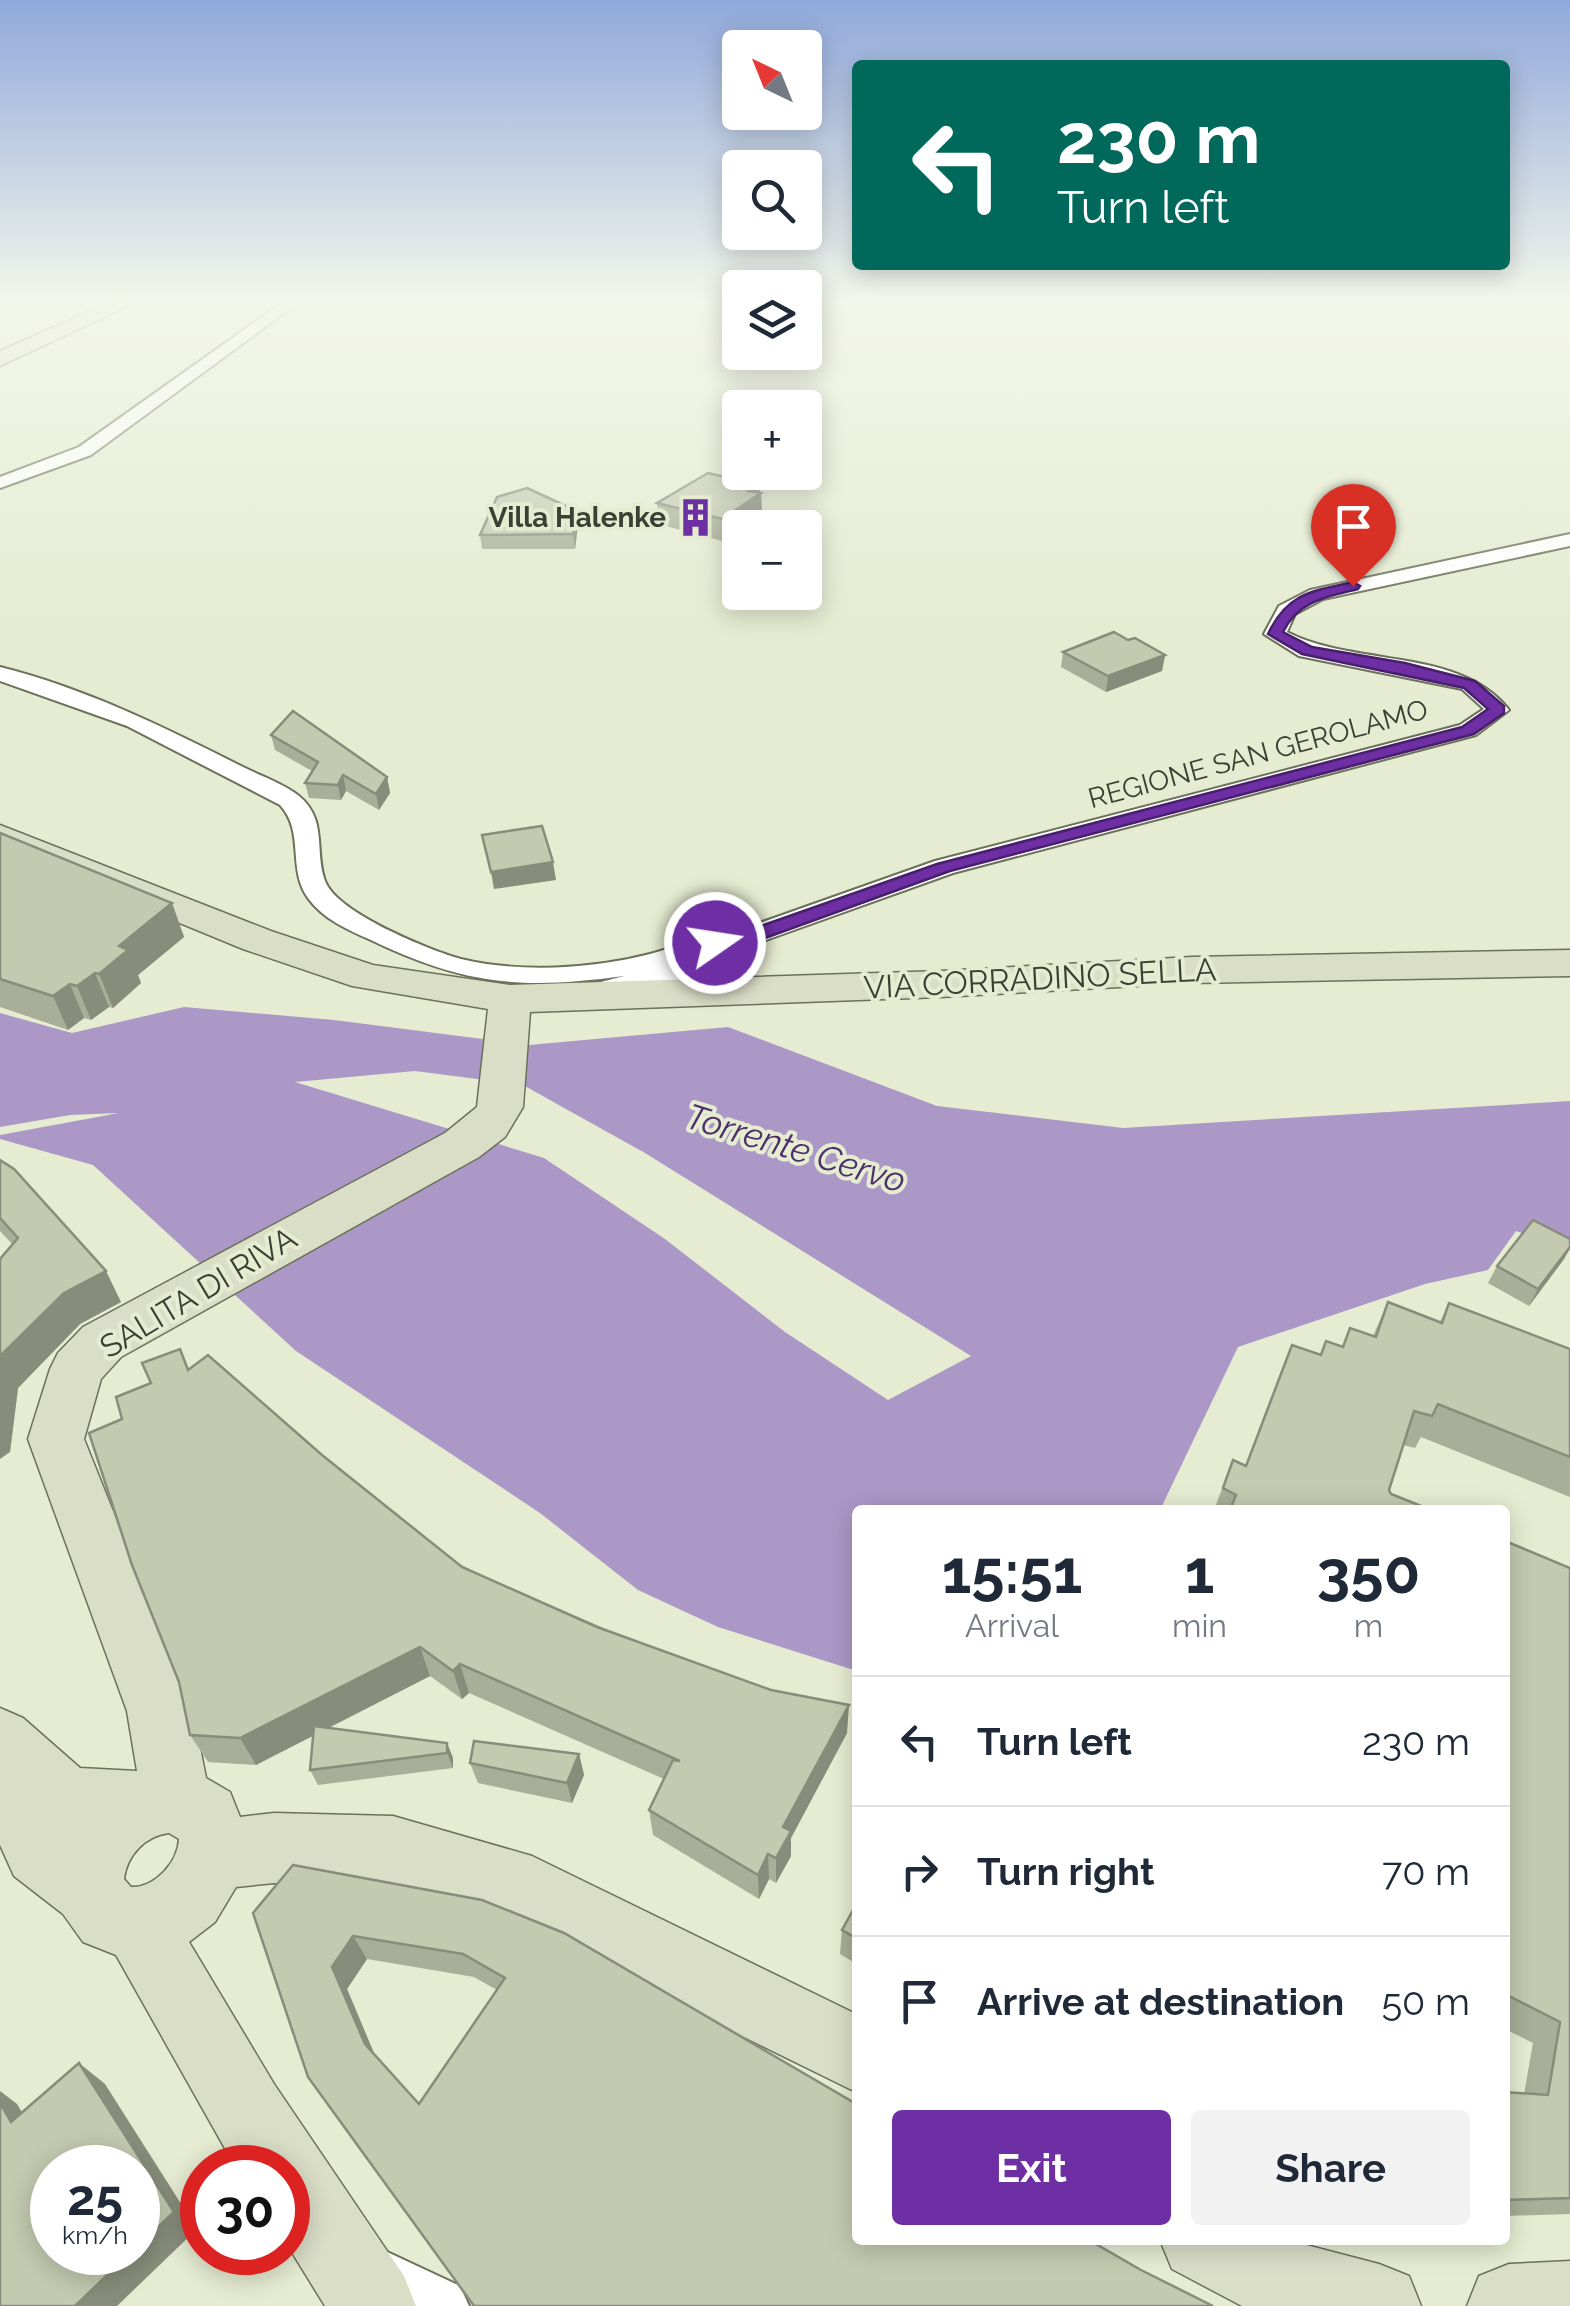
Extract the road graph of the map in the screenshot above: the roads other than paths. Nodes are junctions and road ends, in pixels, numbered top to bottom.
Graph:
1 (142, 410) edge
2 (0, 483) edge
3 (1570, 540) edge
4 (0, 674) edge
5 (0, 836) edge
6 (713, 947) junction
7 (1570, 963) edge
8 (562, 998) junction
9 (510, 1010) junction
10 (0, 1740) edge
11 (0, 1772) edge
12 (177, 1819) junction
13 (113, 1906) junction
14 (852, 2052) edge
15 (268, 2145) edge
16 (310, 2208) edge
17 (1210, 2245) edge
18 (360, 2284) edge
19 (1570, 2303) edge
20 (440, 2306) edge
21 (1380, 2306) edge
22 (1509, 2306) edge

1 - 2 street
3 - 6 street, REGIONE SAN GEROLAMO
4 - 6 street
5 - 9 main road, VIA CORRADINO SELLA
6 - 8 street
7 - 8 main road, VIA CORRADINO SELLA
8 - 9 main road, VIA CORRADINO SELLA
9 - 12 main road, SALITA DI RIVA
10 - 12 main road
11 - 13 main road
12 - 13 main road
12 - 13 main road
12 - 14 main road
13 - 15 main road
16 - 18 main road
17 - 21 main road
18 - 20 street
19 - 22 main road

